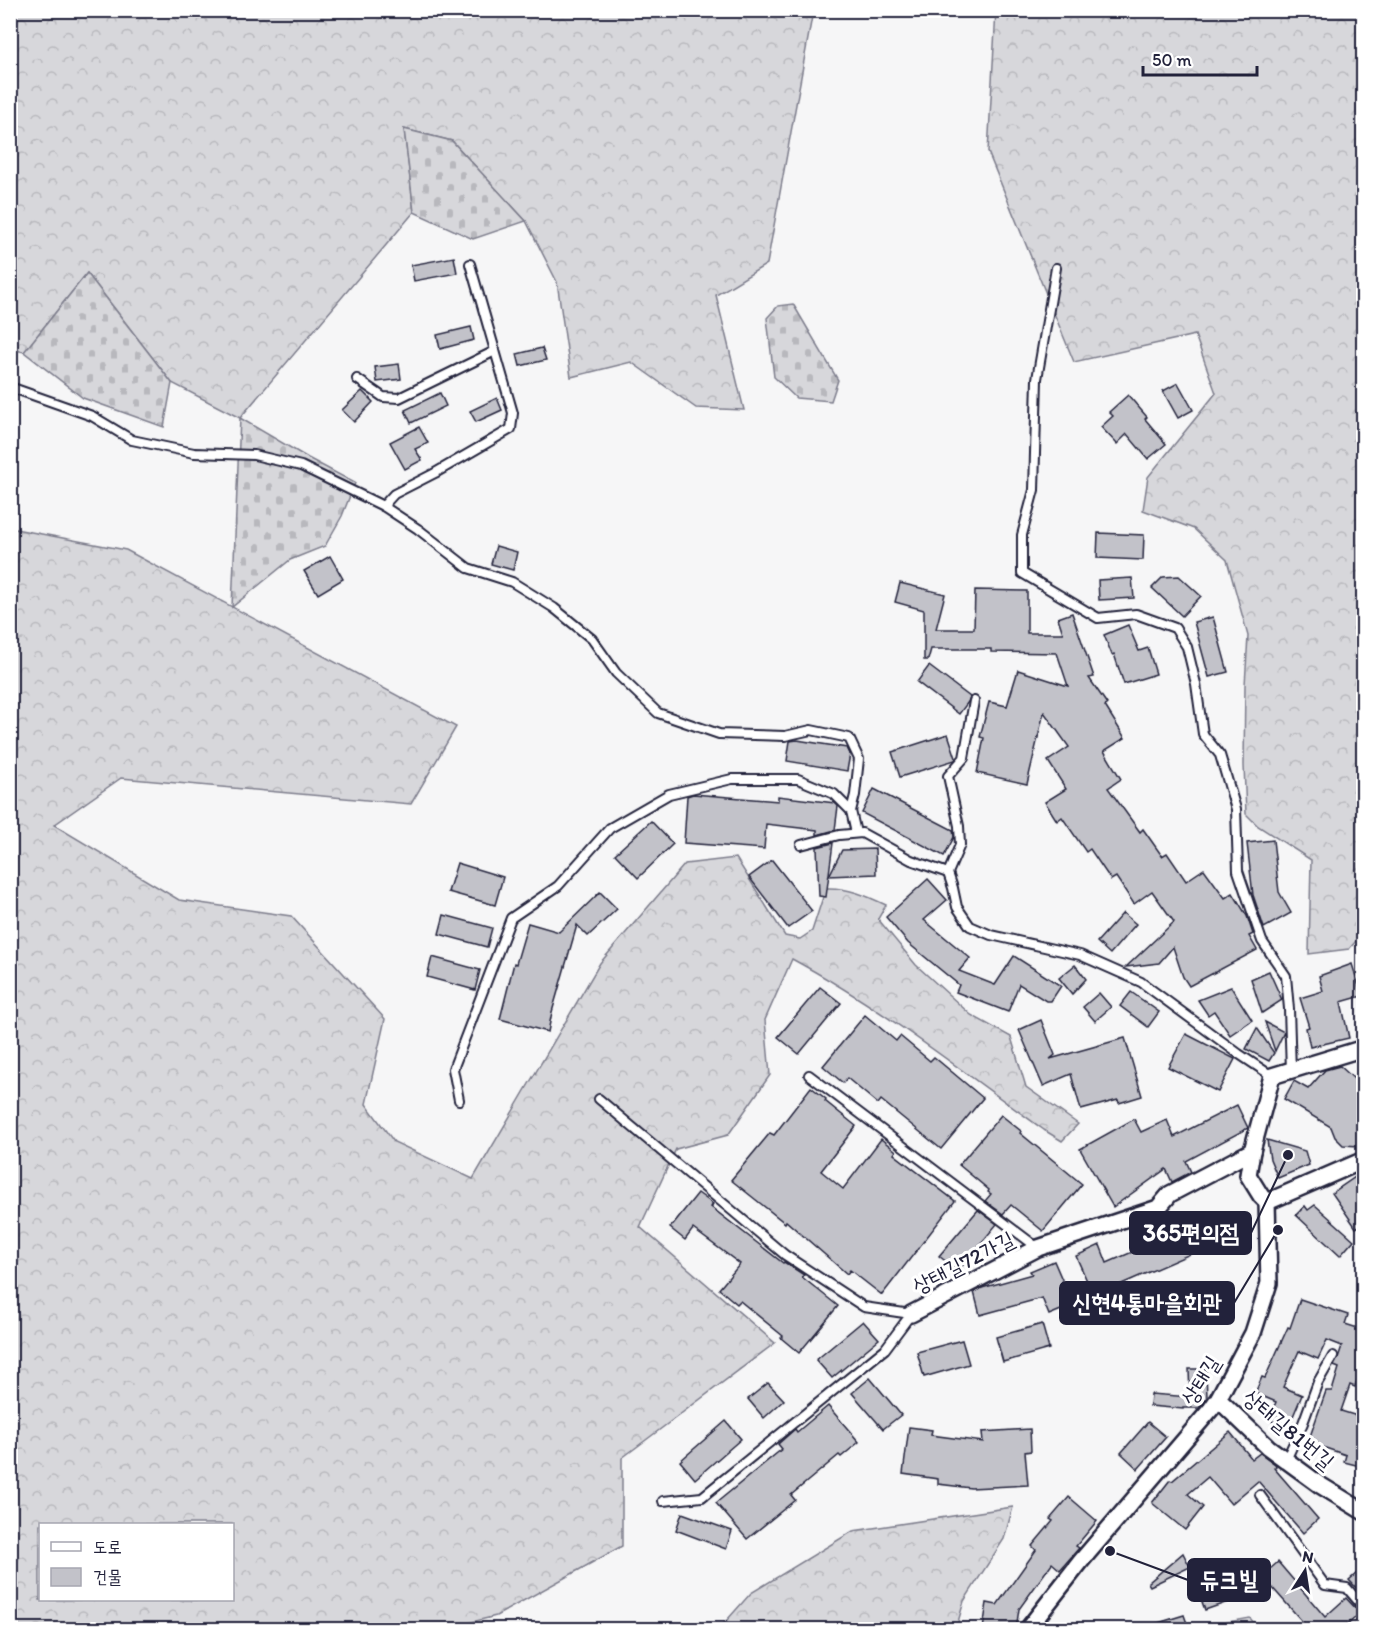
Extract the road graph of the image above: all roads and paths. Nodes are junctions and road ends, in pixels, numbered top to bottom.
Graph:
1 (470, 264) dead end
2 (1056, 268) dead end
3 (495, 351) junction
4 (357, 379) dead end
5 (10, 387) edge
6 (383, 506) junction
7 (974, 701) dead end
8 (851, 811) junction
9 (856, 833) junction
10 (801, 844) dead end
11 (948, 873) junction
12 (1364, 1048) edge
13 (1290, 1071) junction
14 (809, 1075) dead end
15 (1272, 1076) junction
16 (599, 1099) dead end
17 (459, 1100) dead end
18 (1252, 1151) junction
19 (1364, 1160) edge
20 (1267, 1202) junction
21 (1038, 1248) junction
22 (911, 1314) junction
23 (1333, 1356) dead end
24 (1218, 1399) junction
25 (1286, 1460) junction
26 (1260, 1495) dead end
27 (663, 1501) dead end
28 (1364, 1512) edge
29 (1364, 1608) edge
30 (1027, 1629) edge

1 - 3 lane
2 - 13 lane
3 - 4 lane
3 - 6 lane
5 - 6 lane
6 - 8 lane
7 - 11 lane
8 - 9 lane
8 - 17 lane
9 - 10 lane
9 - 11 lane
11 - 15 lane
12 - 13 street
13 - 15 street
14 - 21 lane
15 - 18 street
16 - 22 lane, 상태길72가길
18 - 20 street
18 - 21 street, 상태길72가길
19 - 20 street
20 - 24 street, 상태길
21 - 22 street, 상태길72가길
22 - 27 lane
23 - 25 lane
24 - 25 street, 상태길81번길
24 - 30 street, 상태길
25 - 28 street, 상태길81번길
26 - 29 lane

